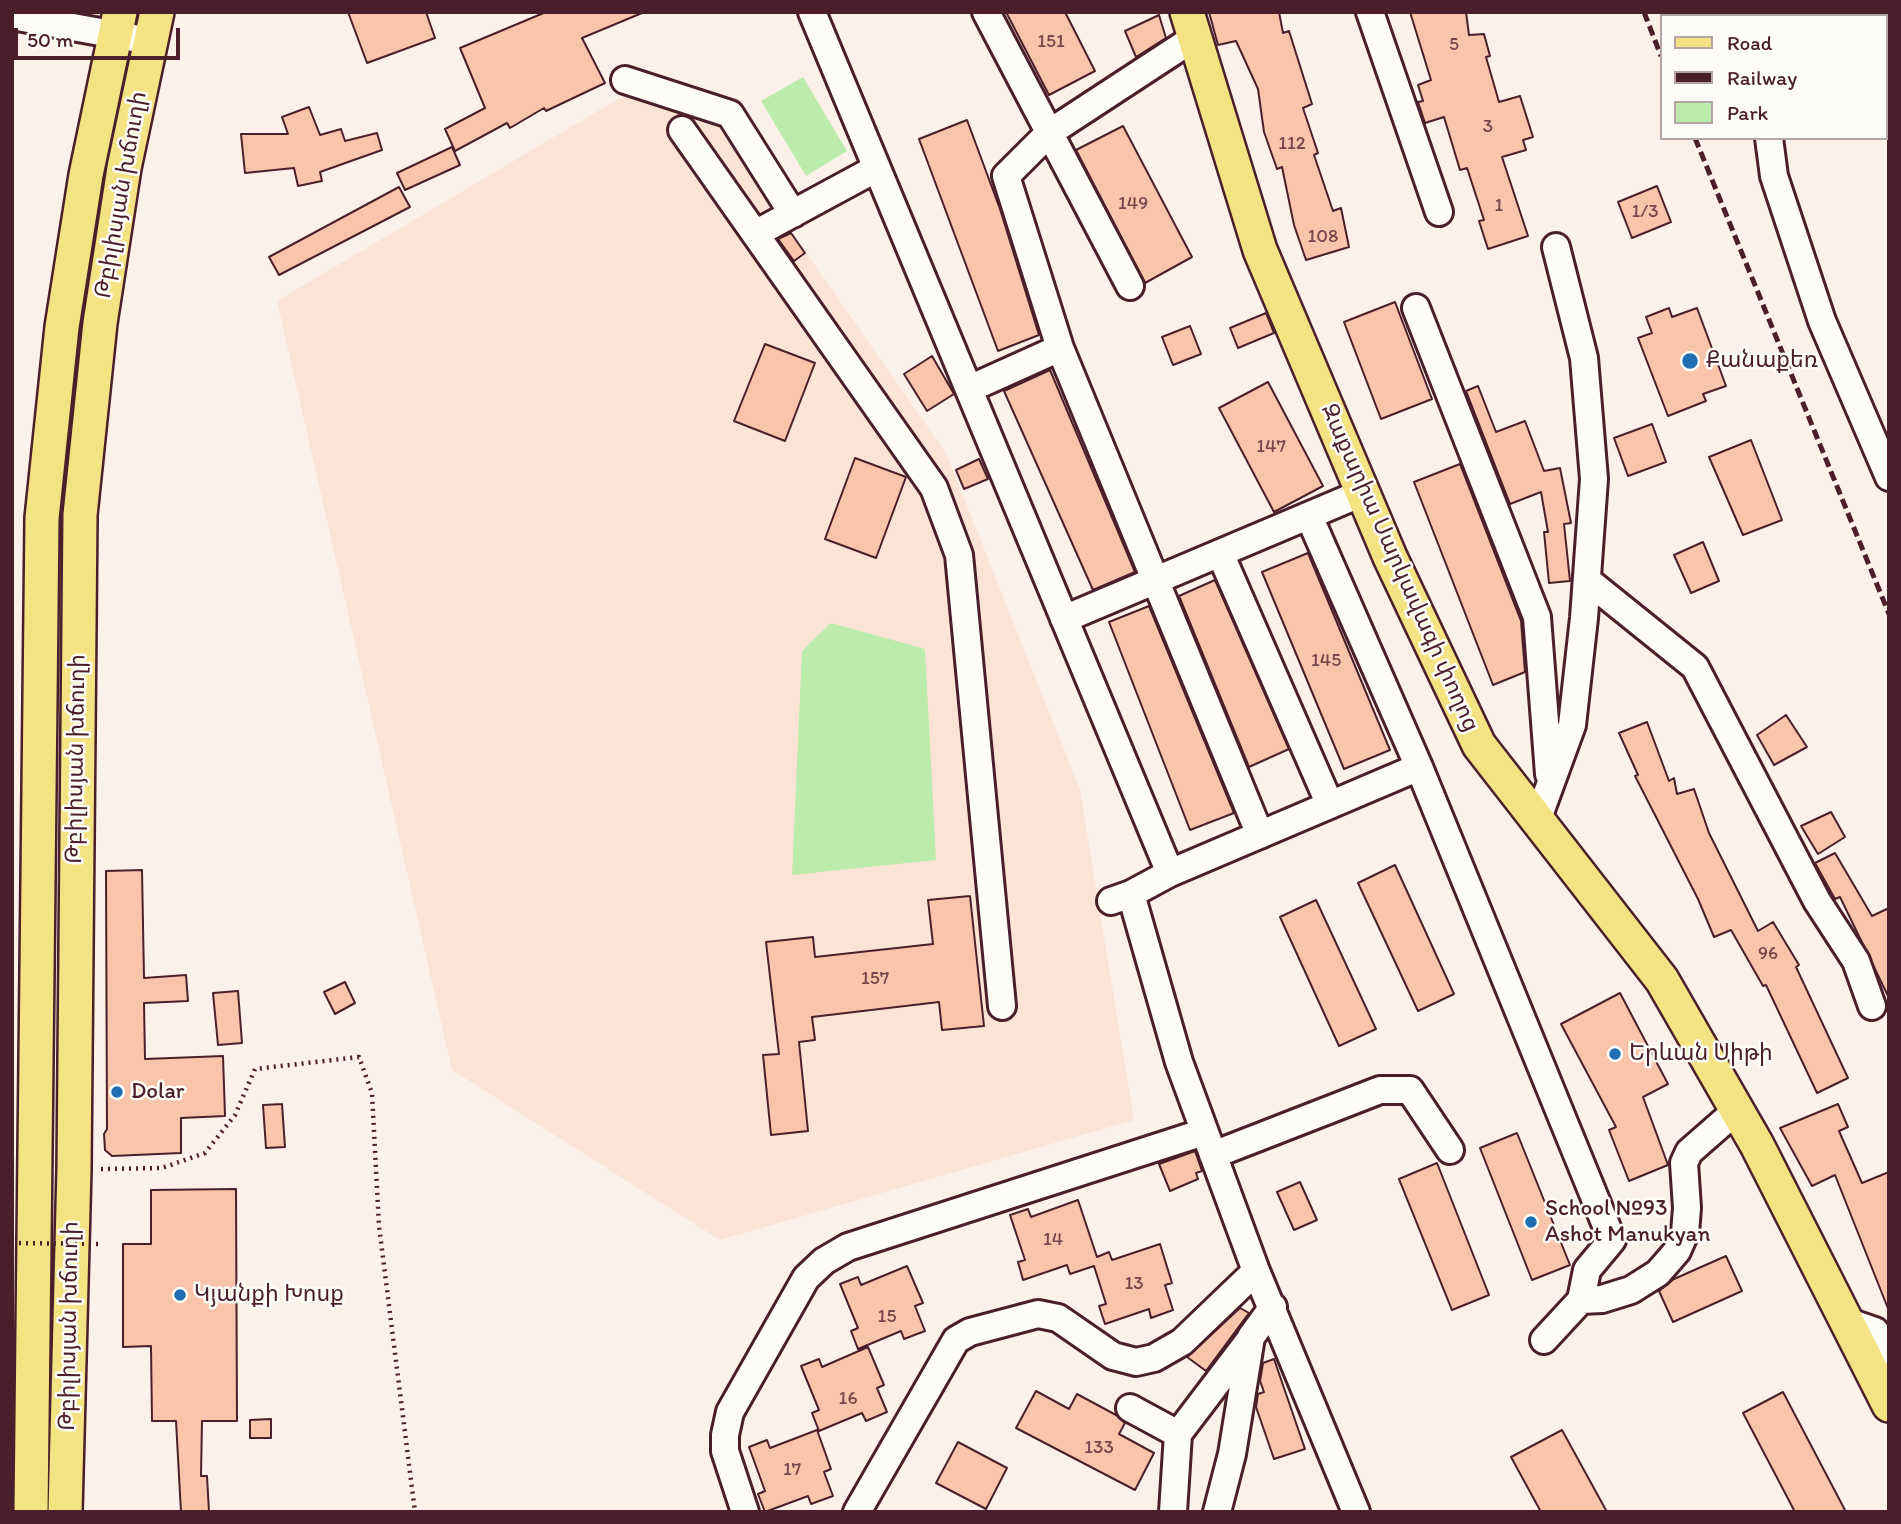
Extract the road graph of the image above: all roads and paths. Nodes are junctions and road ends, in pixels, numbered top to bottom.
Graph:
1 (812, 12) edge
2 (986, 12) edge
3 (1370, 12) edge
4 (12, 16) edge
5 (117, 24) edge
6 (1190, 25) edge
7 (153, 27) edge
8 (625, 80) dead end
9 (682, 130) dead end
10 (1049, 133) junction
11 (1769, 140) edge
12 (877, 168) junction
13 (1439, 212) dead end
14 (793, 214) junction
15 (755, 234) junction
16 (1556, 247) dead end
17 (1130, 286) dead end
18 (1416, 308) dead end
19 (1060, 348) junction
20 (969, 389) junction
21 (1889, 477) edge
22 (1362, 493) junction
23 (1309, 516) junction
24 (1220, 554) junction
25 (1587, 580) junction
26 (1154, 581) junction
27 (1064, 619) junction
28 (1419, 767) junction
29 (1549, 786) junction
30 (1330, 805) junction
31 (1538, 818) junction
32 (1260, 835) junction
33 (1170, 873) junction
34 (1002, 1006) dead end
35 (1872, 1006) dead end
36 (1737, 1110) junction
37 (1209, 1144) junction
38 (1450, 1150) dead end
39 (74, 1169) junction
40 (12, 1243) edge
41 (99, 1244) dead end
42 (1256, 1270) junction
43 (1581, 1300) junction
44 (1273, 1307) junction
45 (1849, 1322) junction
46 (1251, 1337) junction
47 (1544, 1340) dead end
48 (1889, 1353) edge
49 (1889, 1405) edge
50 (1130, 1408) dead end
51 (1178, 1434) junction
52 (31, 1512) edge
53 (65, 1512) edge
54 (415, 1512) edge
55 (745, 1512) edge
56 (857, 1512) edge
57 (1173, 1512) edge
58 (1217, 1512) edge
59 (1356, 1512) edge

1 - 12 street
2 - 10 street
3 - 13 street
4 - 5 street
5 - 7 street
5 - 52 main road, Թբիլիսյան խճուղի
6 - 10 street
6 - 22 main road, Զաքարիա Սարկավագի փողոց
7 - 39 main road, Թբիլիսյան խճուղի
8 - 14 street
9 - 15 street
10 - 17 street
10 - 19 street
11 - 21 street
12 - 14 street
12 - 20 street
14 - 15 street
15 - 34 street
16 - 25 street
18 - 29 street
19 - 20 street
19 - 26 street
20 - 27 street
22 - 23 street
22 - 31 main road, Զաքարիա Սարկավագի փողոց
23 - 24 street
23 - 28 street
24 - 26 street
24 - 30 street
25 - 29 street
25 - 35 street
26 - 27 street
26 - 32 street
27 - 33 street
28 - 30 street
28 - 43 street
29 - 31 street
30 - 32 street
31 - 36 main road, Զաքարիա Սարկավագի փողոց
32 - 33 street
33 - 37 street
36 - 43 street
36 - 45 main road, Զաքարիա Սարկավագի փողոց
37 - 38 street
37 - 42 street
37 - 55 street
39 - 53 main road, Թբիլիսյան խճուղի
39 - 54 path
40 - 41 path, bridge
42 - 44 street
42 - 56 street
43 - 47 street
44 - 46 street
44 - 59 street
45 - 48 street
45 - 49 main road, Զաքարիա Սարկավագի փողոց
46 - 51 street
46 - 58 street
50 - 51 street
51 - 57 street

